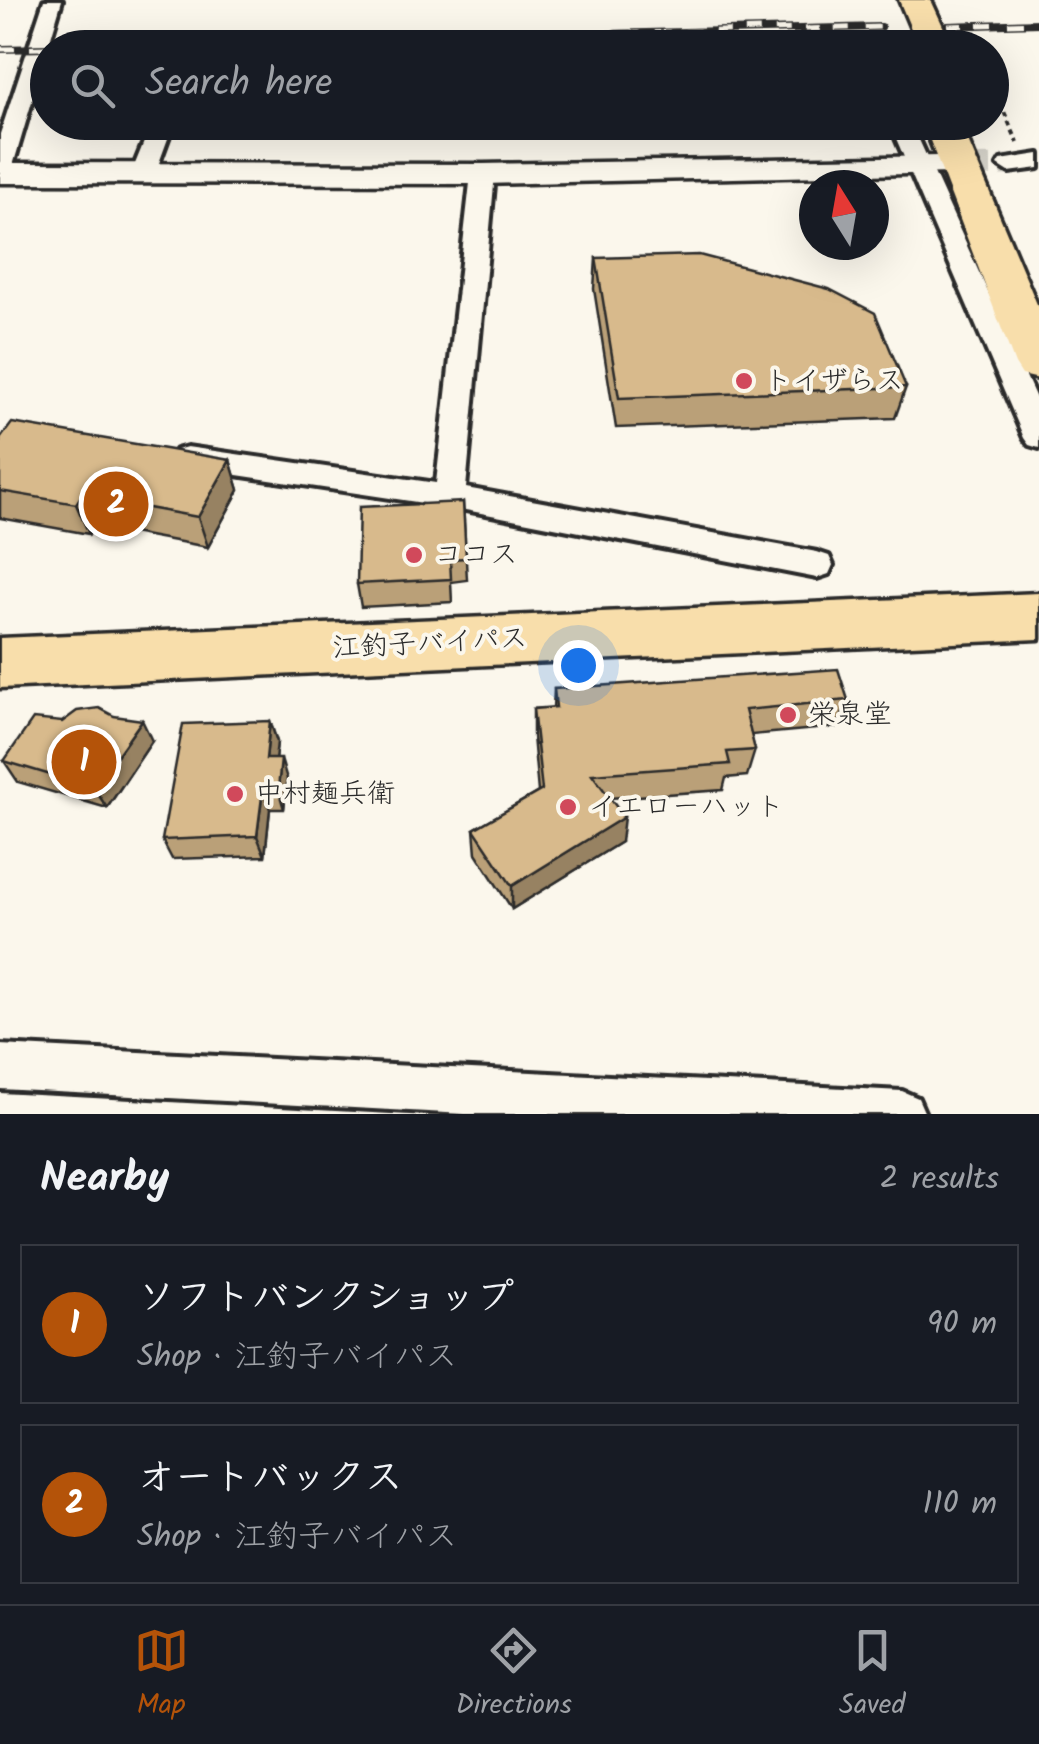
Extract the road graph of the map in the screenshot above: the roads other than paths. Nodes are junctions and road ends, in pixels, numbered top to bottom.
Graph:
1 (53, 0) edge
2 (891, 0) edge
3 (915, 0) edge
4 (44, 30) edge
5 (903, 30) edge
6 (928, 30) edge
7 (30, 74) edge
8 (155, 140) edge
9 (978, 140) edge
10 (932, 152) edge
11 (1025, 163) edge
12 (0, 171) edge
13 (143, 174) junction
14 (483, 174) junction
15 (1039, 186) edge
16 (1039, 276) edge
17 (1039, 364) edge
18 (1039, 438) edge
19 (156, 453) edge
20 (450, 496) junction
21 (817, 565) dead end
22 (1039, 616) edge
23 (1039, 653) edge
24 (0, 663) edge
25 (0, 696) edge
26 (0, 1067) edge
27 (664, 1109) edge
28 (902, 1114) edge

1 - 4 street
2 - 5 highway
3 - 6 highway
7 - 12 street
8 - 13 street
9 - 16 highway
10 - 14 street
10 - 17 highway
10 - 18 street
11 - 15 street
12 - 13 street
13 - 14 street
14 - 20 street
19 - 20 street
20 - 21 street
22 - 24 highway, 江釣子バイパス
23 - 25 highway, 江釣子バイパス
26 - 27 street
27 - 28 street

